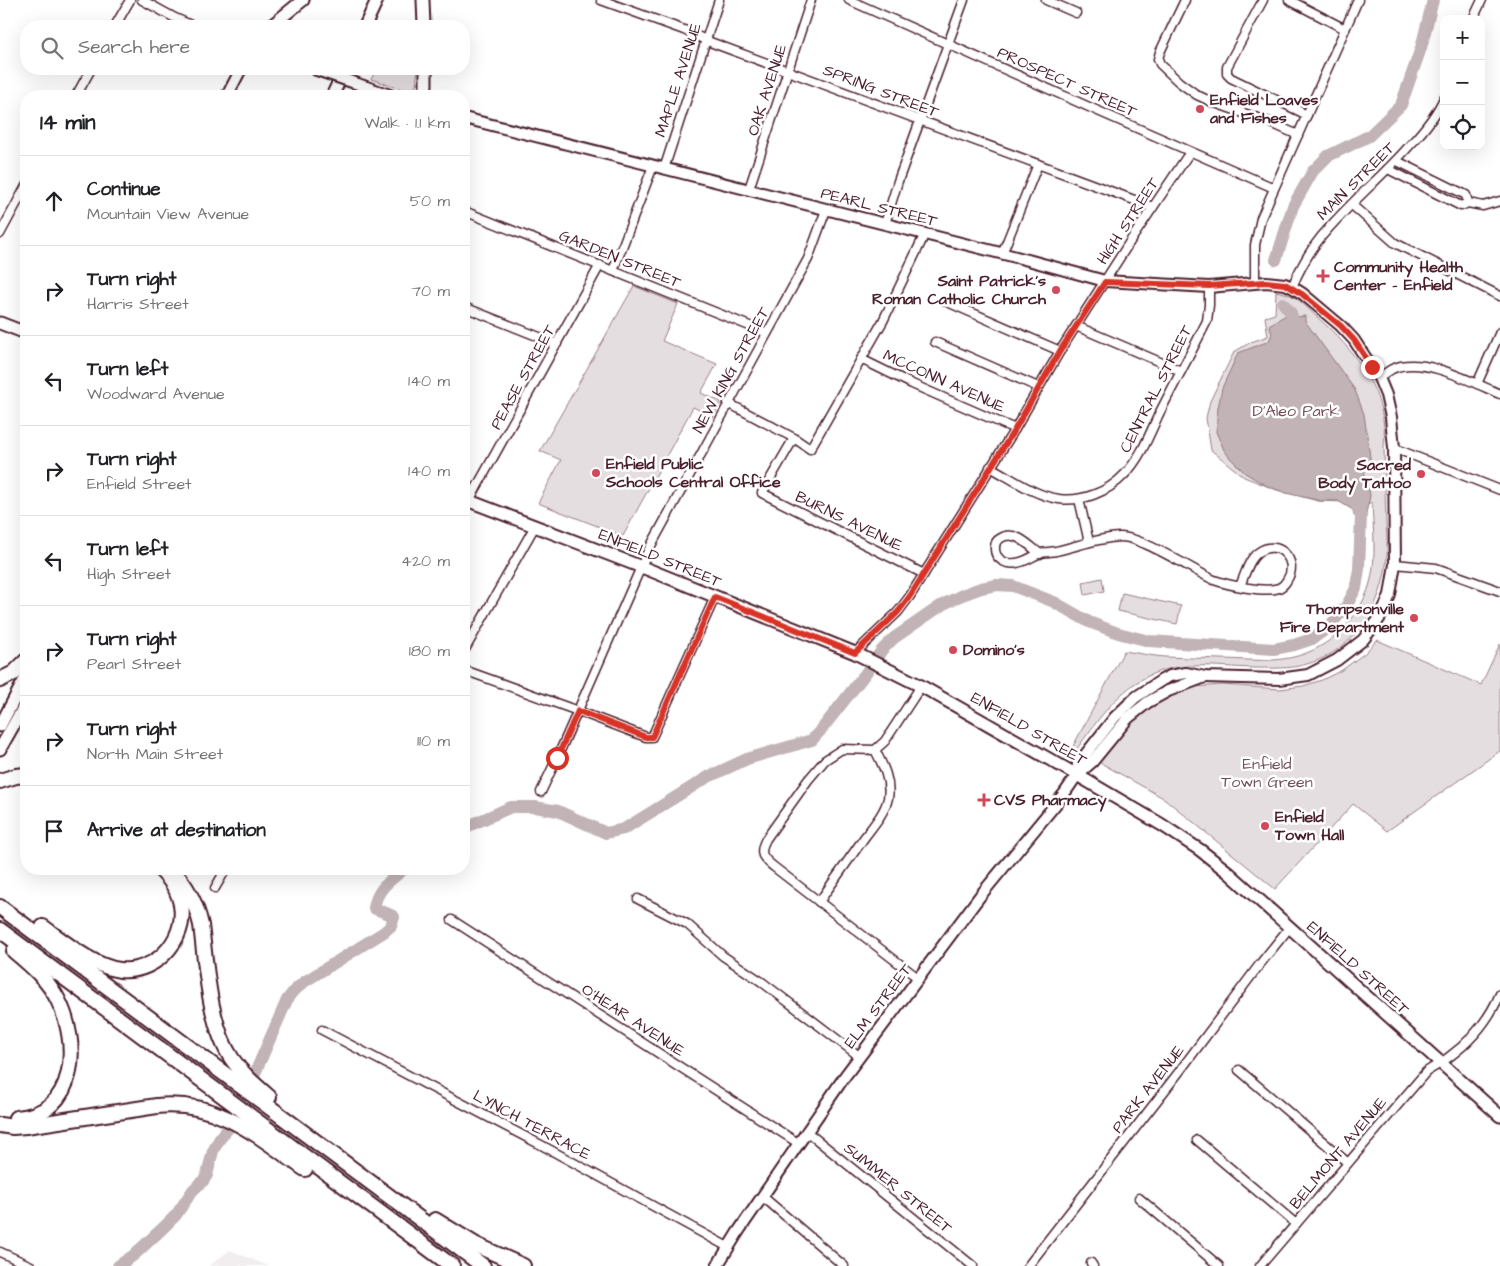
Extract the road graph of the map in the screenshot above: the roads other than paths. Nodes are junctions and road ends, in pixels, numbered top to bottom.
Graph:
1 (130, 0) edge
2 (142, 0) edge
3 (303, 0) edge
4 (377, 0) edge
5 (423, 0) edge
6 (601, 0) edge
7 (720, 0) edge
8 (811, 0) edge
9 (849, 0) edge
10 (964, 0) edge
11 (1046, 0) edge
12 (1186, 0) edge
13 (1263, 0) edge
14 (1289, 0) edge
15 (1358, 0) edge
16 (1482, 0) edge
17 (1076, 13) dead end
18 (1475, 15) edge
19 (118, 20) edge
20 (180, 20) edge
21 (278, 20) edge
22 (368, 20) edge
23 (424, 20) edge
24 (1345, 29) junction
25 (706, 40) junction
26 (948, 43) junction
27 (788, 70) junction
28 (88, 75) edge
29 (238, 75) edge
30 (332, 75) edge
31 (342, 75) edge
32 (426, 75) edge
33 (79, 90) edge
34 (230, 90) edge
35 (335, 90) edge
36 (376, 90) edge
37 (425, 90) edge
38 (1440, 105) edge
39 (1307, 115) junction
40 (470, 120) edge
41 (920, 120) junction
42 (1298, 135) junction
43 (1190, 152) junction
44 (1397, 161) junction
45 (1038, 164) junction
46 (653, 166) junction
47 (664, 168) junction
48 (1388, 169) junction
49 (1274, 188) junction
50 (748, 189) junction
51 (20, 197) edge
52 (1500, 201) edge
53 (1468, 204) junction
54 (1352, 205) junction
55 (1153, 207) junction
56 (826, 210) junction
57 (470, 213) edge
58 (885, 224) junction
59 (924, 233) junction
60 (0, 234) edge
61 (1002, 254) junction
62 (600, 265) junction
63 (613, 271) junction
64 (1105, 282) junction
65 (1255, 283) junction
66 (1209, 286) junction
67 (1292, 287) junction
68 (1500, 296) edge
69 (945, 301) dead end
70 (470, 309) edge
71 (0, 323) edge
72 (1076, 326) junction
73 (20, 331) edge
74 (1500, 332) edge
75 (766, 333) junction
76 (934, 342) dead end
77 (557, 344) junction
78 (1060, 351) junction
79 (861, 359) junction
80 (1181, 371) junction
81 (1378, 378) junction
82 (1477, 384) junction
83 (1038, 387) junction
84 (1500, 394) edge
85 (728, 403) junction
86 (1015, 429) junction
87 (794, 438) junction
88 (1394, 448) junction
89 (990, 467) junction
90 (1500, 490) edge
91 (470, 493) edge
92 (1079, 498) junction
93 (470, 502) edge
94 (535, 526) junction
95 (1089, 542) junction
96 (1040, 554) junction
97 (1395, 564) junction
98 (641, 567) junction
99 (924, 574) junction
100 (1240, 586) junction
101 (1500, 591) edge
102 (715, 597) junction
103 (470, 640) edge
104 (855, 653) junction
105 (20, 666) edge
106 (470, 672) edge
107 (0, 680) edge
108 (921, 686) junction
109 (20, 688) edge
110 (578, 711) junction
111 (20, 714) edge
112 (0, 726) edge
113 (0, 749) edge
114 (875, 750) junction
115 (1077, 775) junction
116 (20, 776) edge
117 (0, 781) edge
118 (540, 792) dead end
119 (166, 875) edge
120 (176, 875) edge
121 (223, 875) edge
122 (215, 888) dead end
123 (0, 898) edge
124 (638, 899) dead end
125 (819, 902) junction
126 (0, 907) edge
127 (452, 920) dead end
128 (1289, 928) junction
129 (0, 930) edge
130 (0, 940) edge
131 (918, 978) junction
132 (1500, 994) edge
133 (322, 1030) dead end
134 (859, 1056) junction
135 (1440, 1063) junction
136 (1239, 1070) dead end
137 (0, 1116) edge
138 (1500, 1116) edge
139 (292, 1124) junction
140 (0, 1125) edge
141 (806, 1131) junction
142 (1197, 1140) dead end
143 (798, 1143) junction
144 (1348, 1163) junction
145 (386, 1194) junction
146 (762, 1196) junction
147 (1139, 1198) dead end
148 (362, 1199) junction
149 (1296, 1224) junction
150 (425, 1246) junction
151 (728, 1247) junction
152 (0, 1252) edge
153 (31, 1266) edge
154 (438, 1266) edge
155 (452, 1266) edge
156 (483, 1266) edge
157 (523, 1266) edge
158 (717, 1266) edge
159 (844, 1266) edge
160 (973, 1266) edge
161 (1028, 1266) edge
162 (1219, 1266) edge
163 (1260, 1266) edge

1 - 19 street
2 - 20 street
3 - 21 main road
4 - 22 main road
5 - 23 main road
6 - 25 street, SPRING STREET
7 - 25 street, MAPLE AVENUE
8 - 27 street, OAK AVENUE
9 - 26 street, PROSPECT STREET
10 - 26 street
11 - 17 street
12 - 42 street
13 - 39 street
14 - 24 street
15 - 24 street
16 - 18 street
24 - 39 street
25 - 27 street, SPRING STREET
25 - 47 street, MAPLE AVENUE
26 - 41 street
26 - 43 street, PROSPECT STREET
27 - 41 street, SPRING STREET
27 - 50 street, OAK AVENUE
28 - 33 street
29 - 34 street
30 - 36 street, bridge
31 - 35 main road
32 - 37 main road
38 - 44 street, MAIN STREET
39 - 42 street
40 - 46 street, PEARL STREET
41 - 45 street, SPRING STREET
41 - 58 street
42 - 49 street
43 - 49 street, PROSPECT STREET
43 - 55 street, HIGH STREET
44 - 48 street, MAIN STREET
44 - 53 street
45 - 55 street, SPRING STREET
45 - 61 street
46 - 47 street, PEARL STREET
46 - 63 street
47 - 50 street, PEARL STREET
48 - 53 street
48 - 54 street, MAIN STREET
49 - 65 street
50 - 56 street, PEARL STREET
51 - 60 street
52 - 53 street
54 - 67 street, MAIN STREET
54 - 68 street
55 - 64 street, HIGH STREET
56 - 58 street, PEARL STREET
56 - 75 street, NEW KING STREET
57 - 62 street, GARDEN STREET
58 - 59 street, PEARL STREET
59 - 61 street, PEARL STREET
59 - 79 street
61 - 64 street, PEARL STREET
62 - 63 street, GARDEN STREET
62 - 77 street, PEASE STREET
63 - 75 street, GARDEN STREET
64 - 66 street, PEARL STREET
64 - 72 street, HIGH STREET
65 - 66 street, PEARL STREET
65 - 67 street, PEARL STREET
66 - 80 street, CENTRAL STREET
67 - 81 street
69 - 78 street
70 - 77 street
71 - 73 main road
72 - 78 street, HIGH STREET
72 - 80 street
74 - 82 street
75 - 85 street, NEW KING STREET
76 - 83 street
77 - 91 street, PEASE STREET
78 - 83 street, HIGH STREET
79 - 86 street, MCCONN AVENUE
79 - 87 street
80 - 92 street, CENTRAL STREET
81 - 82 street
81 - 88 street
82 - 84 street
83 - 86 street, HIGH STREET
85 - 87 street
85 - 98 street, NEW KING STREET
86 - 89 street, HIGH STREET
87 - 99 street, BURNS AVENUE
88 - 90 street
88 - 97 street
89 - 92 street, CENTRAL STREET
89 - 99 street, HIGH STREET
92 - 95 street
93 - 94 main road, ENFIELD STREET
94 - 98 main road, ENFIELD STREET
94 - 103 street
95 - 96 street
95 - 100 street
96 - 96 street
97 - 101 street
97 - 115 street, ELM STREET
98 - 102 main road, ENFIELD STREET
98 - 110 street, NEW KING STREET
99 - 104 street, HIGH STREET
100 - 100 street
102 - 104 main road, ENFIELD STREET
102 - 110 street
104 - 108 main road, ENFIELD STREET
105 - 107 highway
106 - 110 street
108 - 114 street
108 - 115 main road, ENFIELD STREET
109 - 112 main road
110 - 118 street, NEW KING STREET
111 - 113 main road
114 - 125 street
114 - 125 street
115 - 128 main road, ENFIELD STREET
115 - 131 street, ELM STREET
116 - 117 highway
119 - 123 highway
120 - 139 highway
121 - 122 street
124 - 134 street
125 - 131 street
126 - 139 highway
127 - 143 street, O'HEAR AVENUE
128 - 135 main road, ENFIELD STREET
128 - 161 street, PARK AVENUE
129 - 148 highway
130 - 137 highway
131 - 134 street, ELM STREET
132 - 135 street, BELMONT AVENUE
133 - 151 street, LYNCH TERRACE
134 - 141 street, ELM STREET
135 - 138 main road, ENFIELD STREET
135 - 144 street, BELMONT AVENUE
136 - 144 street
139 - 145 highway
140 - 148 highway
141 - 143 street, ELM STREET
141 - 160 street, SUMMER STREET
142 - 149 street
143 - 146 street, ELM STREET
144 - 149 street, BELMONT AVENUE
145 - 156 highway
145 - 157 highway
146 - 151 street, ELM STREET
146 - 159 street
147 - 162 street
148 - 150 highway
149 - 163 street, BELMONT AVENUE
150 - 154 highway
150 - 155 highway
151 - 158 street, ELM STREET
152 - 153 street

